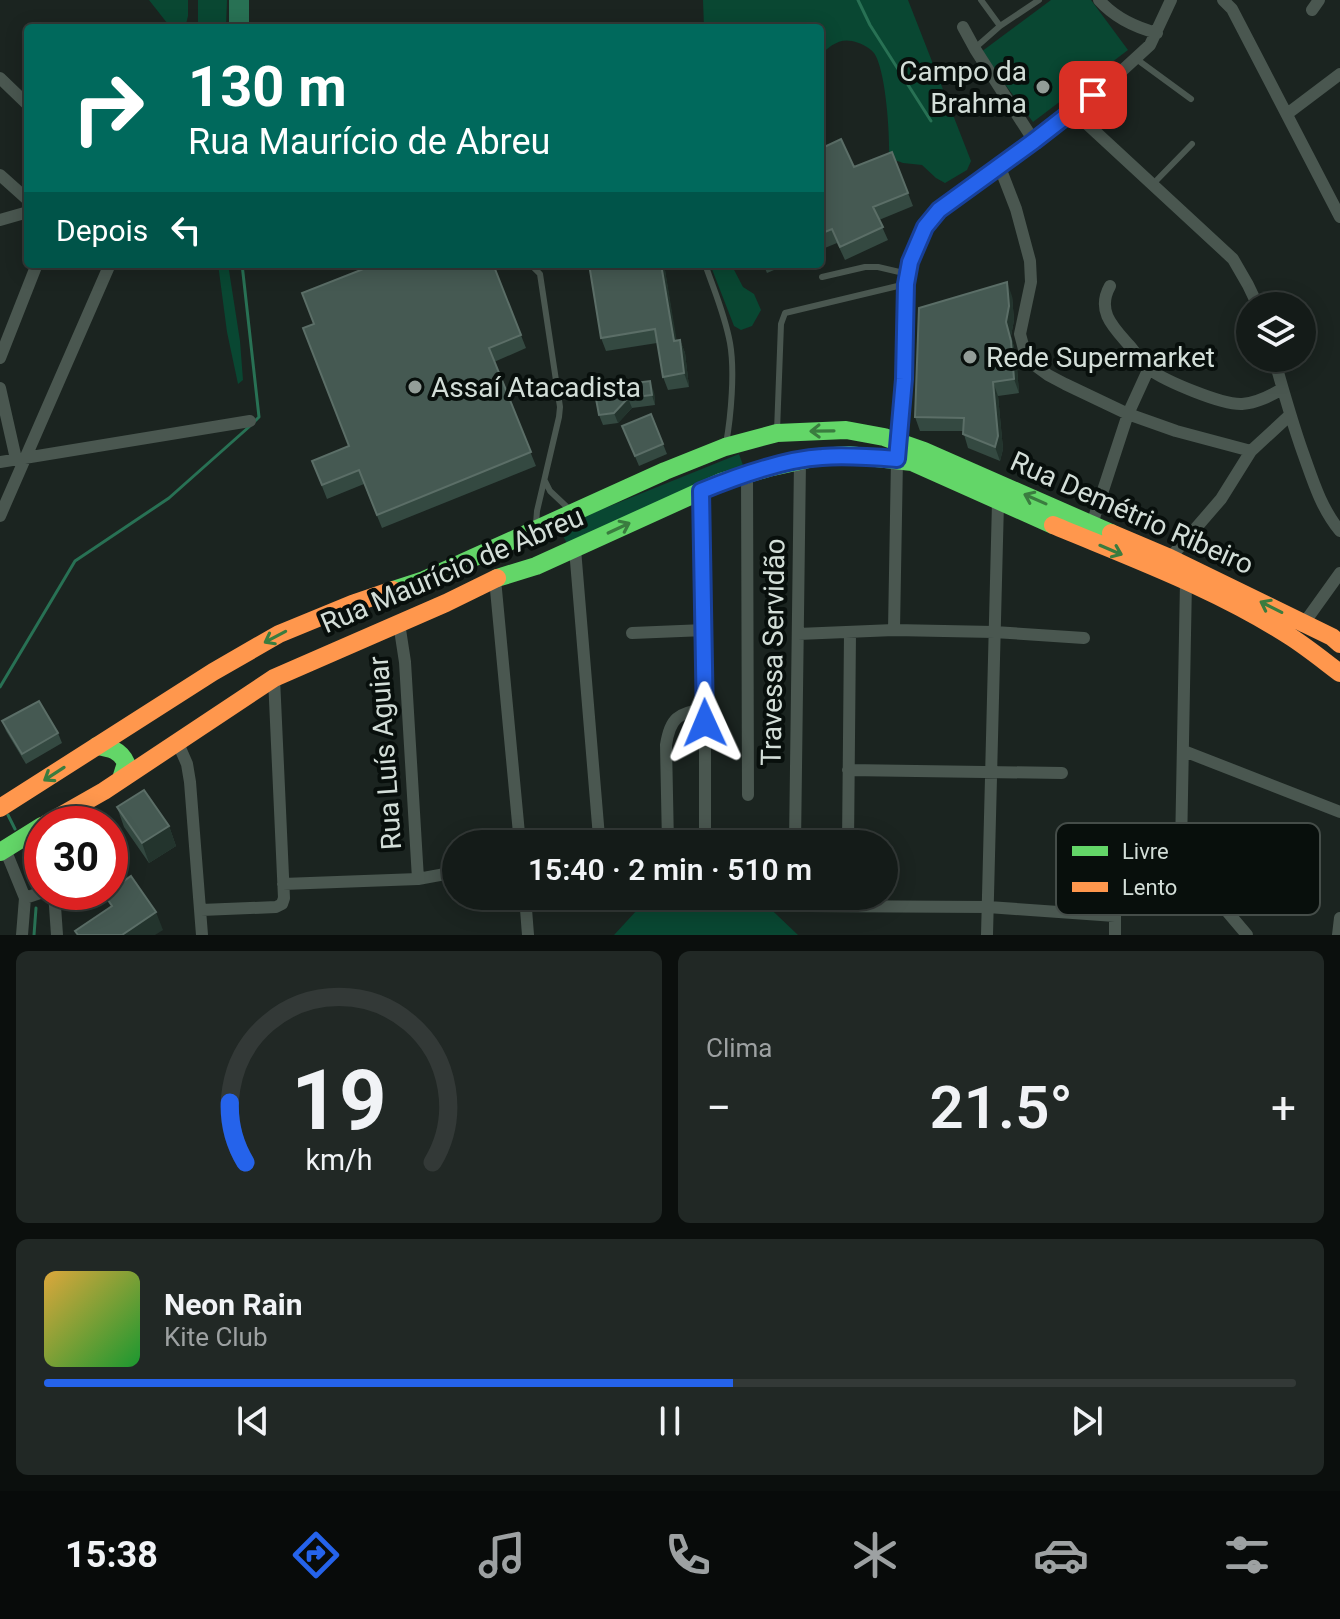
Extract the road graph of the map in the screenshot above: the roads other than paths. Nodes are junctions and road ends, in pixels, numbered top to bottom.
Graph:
1 (981, 0) edge
2 (1039, 0) edge
3 (1099, 0) edge
4 (1171, 0) edge
5 (1223, 0) edge
6 (1000, 26) junction
7 (963, 27) dead end
8 (1157, 33) junction
9 (975, 49) junction
10 (1135, 58) junction
11 (1340, 74) edge
12 (0, 78) edge
13 (1191, 99) dead end
14 (24, 101) edge
15 (1073, 111) junction
16 (1287, 114) junction
17 (1034, 141) junction
18 (1192, 144) dead end
19 (999, 165) junction
20 (0, 175) edge
21 (1153, 184) junction
22 (24, 196) edge
23 (24, 213) edge
24 (1340, 217) edge
25 (0, 220) edge
26 (35, 268) edge
27 (108, 268) edge
28 (534, 268) edge
29 (706, 268) edge
30 (822, 277) dead end
31 (907, 279) junction
32 (1110, 286) dead end
33 (1251, 292) edge
34 (0, 358) edge
35 (1149, 368) junction
36 (1278, 372) edge
37 (0, 388) edge
38 (1282, 389) junction
39 (1128, 414) junction
40 (1290, 415) junction
41 (250, 421) dead end
42 (777, 433) junction
43 (725, 447) junction
44 (1251, 451) junction
45 (902, 454) junction
46 (21, 459) junction
47 (800, 461) junction
48 (0, 462) edge
49 (747, 474) junction
50 (545, 481) junction
51 (701, 491) junction
52 (998, 502) junction
53 (582, 510) junction
54 (0, 516) edge
55 (1092, 524) junction
56 (536, 530) junction
57 (1340, 531) edge
58 (575, 549) junction
59 (1170, 558) junction
60 (1340, 573) edge
61 (495, 579) junction
62 (1186, 581) junction
63 (406, 586) junction
64 (373, 597) junction
65 (400, 622) junction
66 (705, 630) junction
67 (894, 630) junction
68 (1298, 630) junction
69 (994, 632) junction
70 (632, 633) dead end
71 (850, 633) junction
72 (798, 634) junction
73 (1084, 638) dead end
74 (1340, 644) edge
75 (1340, 673) edge
76 (274, 678) junction
77 (704, 709) junction
78 (177, 741) junction
79 (97, 746) junction
80 (1184, 751) junction
81 (848, 770) junction
82 (990, 773) junction
83 (1062, 773) dead end
84 (121, 779) junction
85 (748, 795) dead end
86 (76, 806) edge
87 (0, 808) edge
88 (1340, 812) edge
89 (1182, 823) edge
90 (519, 830) edge
91 (598, 830) edge
92 (668, 830) edge
93 (705, 830) edge
94 (795, 830) edge
95 (848, 830) edge
96 (24, 837) edge
97 (3, 850) edge
98 (442, 875) edge
99 (418, 879) junction
100 (283, 884) junction
101 (24, 896) edge
102 (898, 904) edge
103 (988, 907) junction
104 (24, 910) edge
105 (55, 910) edge
106 (201, 910) junction
107 (526, 910) edge
108 (1056, 912) edge
109 (1101, 915) edge
110 (1230, 915) edge
111 (1340, 918) edge
112 (22, 935) edge
113 (57, 935) edge
114 (202, 935) edge
115 (528, 935) edge
116 (987, 935) edge
117 (1115, 935) edge
118 (1247, 935) edge
119 (1338, 935) edge

1 - 6 lane
2 - 6 lane
3 - 8 street
4 - 8 street
5 - 16 street
6 - 9 lane
7 - 9 street
8 - 10 street
9 - 17 street
10 - 13 lane
10 - 15 street
11 - 16 street
12 - 14 street
15 - 17 street
15 - 21 street
16 - 24 street
17 - 19 street
18 - 21 lane
19 - 31 street
19 - 39 street
20 - 22 street
21 - 33 street
23 - 25 street
26 - 34 street
27 - 46 street
28 - 50 lane
29 - 43 lane
30 - 31 lane
31 - 42 lane
31 - 45 street
32 - 35 street
35 - 38 street
35 - 39 street
36 - 38 street
37 - 46 street
38 - 40 street
39 - 44 street
39 - 55 street
40 - 44 street
40 - 57 street
41 - 46 street
42 - 43 main road
45 -> 42 main road
43 - 53 main road
44 - 59 street
45 - 47 main road, Rua Maurício de Abreu
45 - 52 main road
55 -> 45 main road, Rua Demétrio Ribeiro
45 - 67 street
46 - 48 street
46 - 54 street
47 - 49 main road, Rua Maurício de Abreu
47 - 72 street, Travessa Servidão
49 - 51 main road, Rua Maurício de Abreu
49 - 85 street
50 - 53 lane
50 - 56 lane
58 -> 51 main road, Rua Maurício de Abreu
51 - 66 street
52 -> 62 main road
52 - 69 street
53 - 56 main road
55 - 59 main road, Rua Demétrio Ribeiro
56 - 63 main road
58 - 61 main road, Rua Maurício de Abreu
58 - 91 street
68 -> 59 main road, Rua Demétrio Ribeiro
60 - 68 street
61 - 65 main road, Rua Maurício de Abreu
61 - 90 street
62 - 68 main road
62 - 80 street
63 - 64 main road
63 - 65 main road
64 - 65 main road
64 -> 79 main road
65 - 76 main road, Rua Maurício de Abreu
65 - 99 street, Rua Luís Aguiar
66 - 70 street
66 - 77 street
67 - 69 street
67 - 71 street
68 - 74 main road, Rua Demétrio Ribeiro
68 - 75 main road
69 - 73 street
69 - 82 street
71 - 72 street
71 - 81 street
72 - 94 street, Travessa Servidão
76 - 78 main road, Rua Maurício de Abreu
76 - 100 street
77 - 92 street
77 - 93 street
78 - 84 main road, Rua Maurício de Abreu
78 - 106 street
79 - 84 main road
79 -> 87 main road
80 - 88 street
80 - 89 street
81 - 82 street
81 - 95 street
82 - 83 street
82 - 103 street
84 - 86 main road, Rua Maurício de Abreu
96 - 97 main road, Rua Maurício de Abreu
97 - 101 street
98 - 99 street
99 - 100 street
100 - 106 street
102 - 103 street
103 - 108 street
103 - 116 street
104 - 112 street
105 - 113 street
106 - 114 street
107 - 115 street
109 - 117 street
110 - 118 street
111 - 119 street

